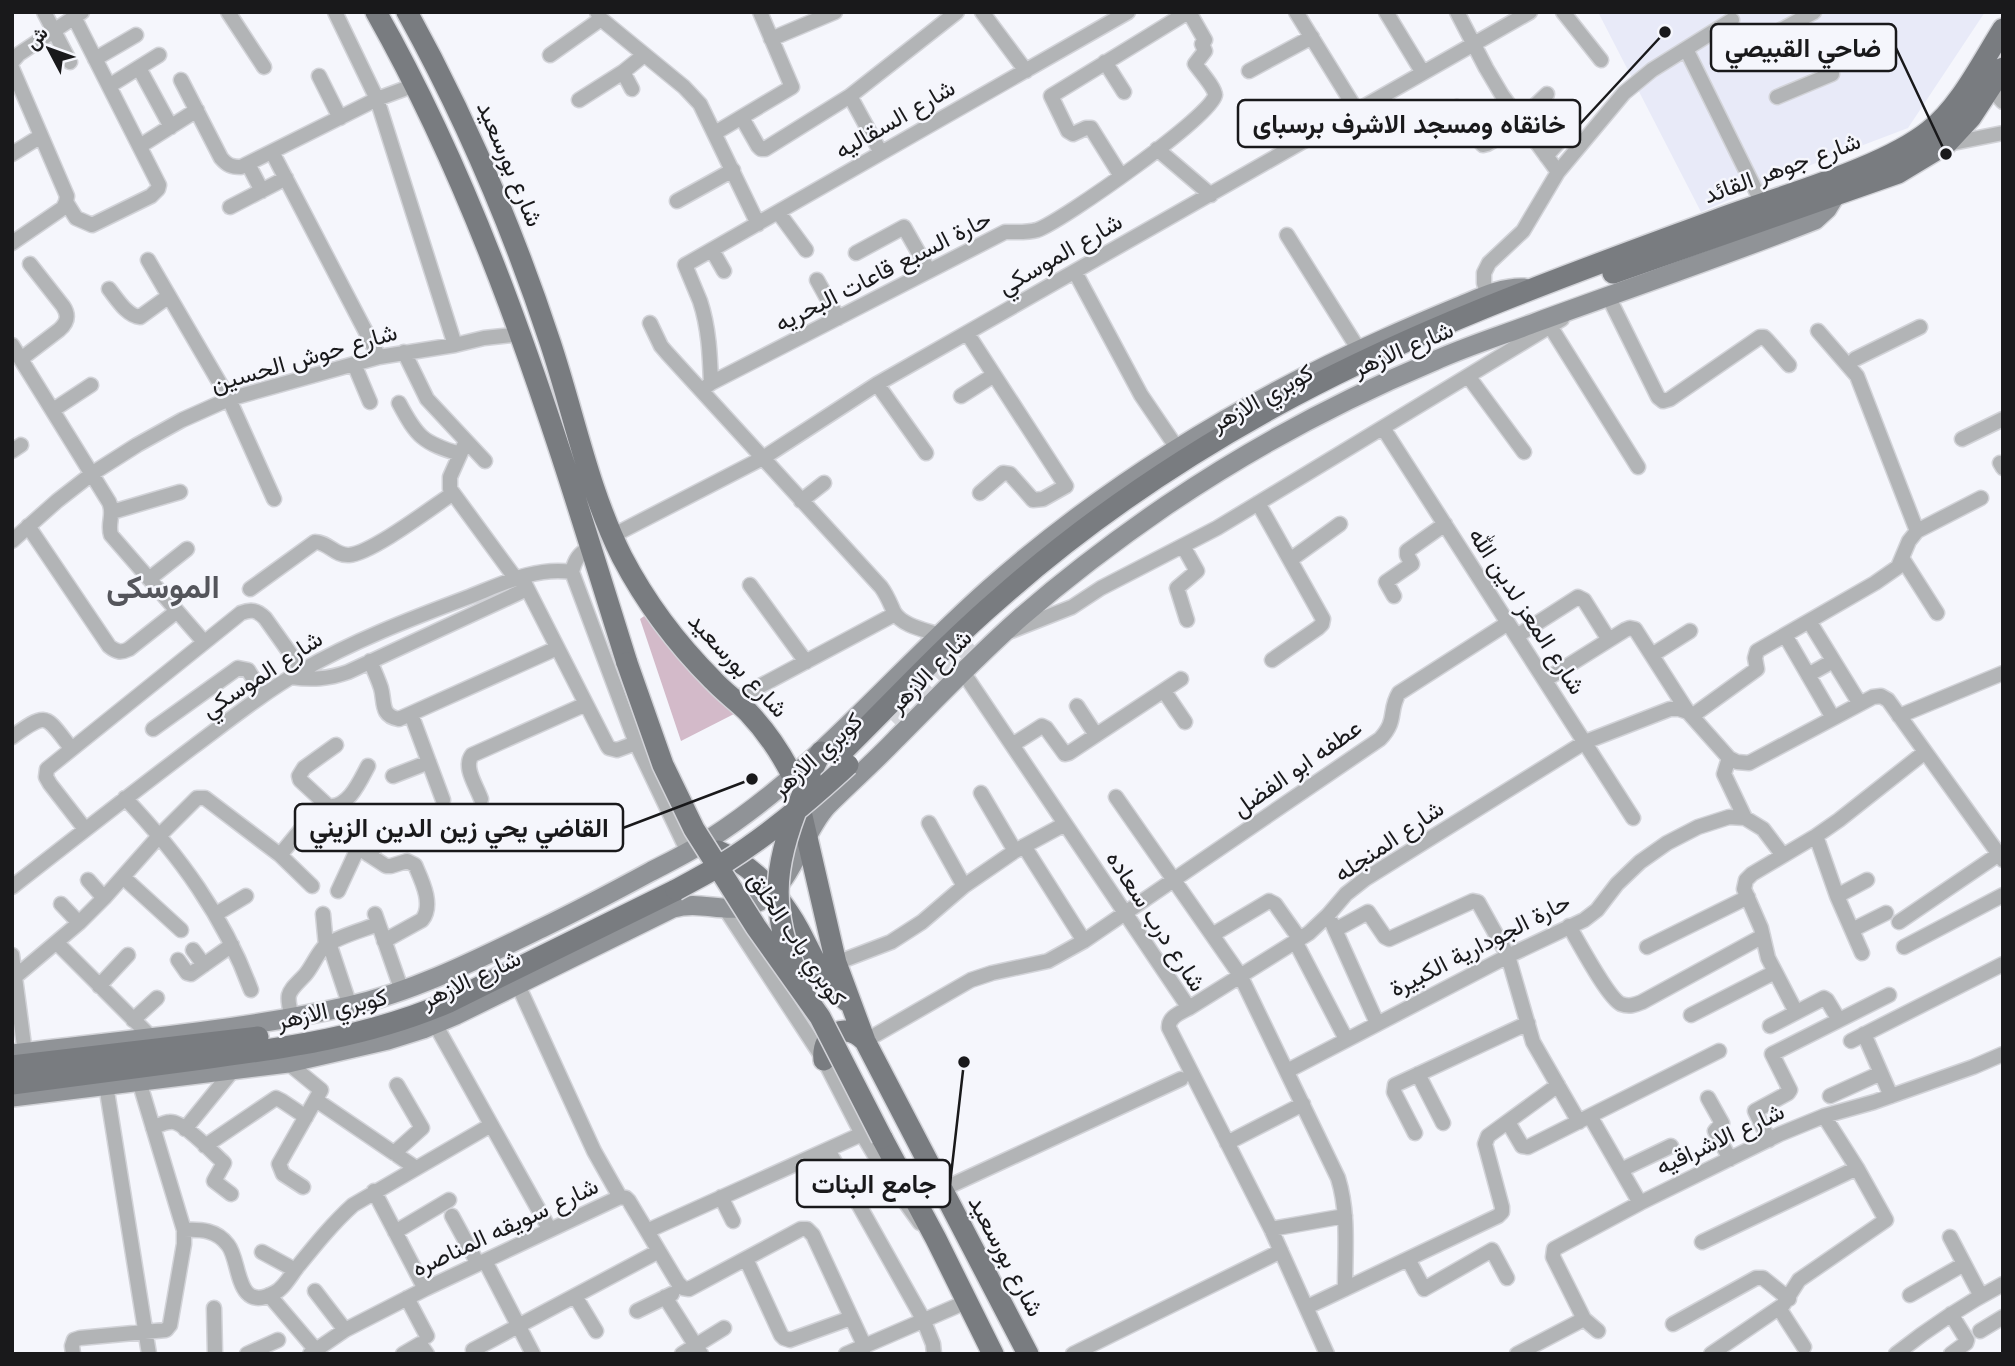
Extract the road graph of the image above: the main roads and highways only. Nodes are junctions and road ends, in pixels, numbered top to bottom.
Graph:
1 (376, 12) edge
2 (407, 12) edge
3 (2003, 29) edge
4 (2003, 68) edge
5 (1996, 95) edge
6 (1835, 196) junction
7 (1532, 295) junction
8 (821, 752) joint
9 (802, 776) junction
10 (808, 836) junction
11 (694, 849) junction
12 (774, 891) junction
13 (849, 1002) junction
14 (820, 1017) junction
15 (865, 1041) junction
16 (17, 1058) edge
17 (824, 1060) road end
18 (12, 1084) edge
19 (12, 1097) edge
20 (993, 1354) edge
21 (1028, 1354) edge

1 - 14 main road, كوبري باب الخلق, bridge
2 - 9 main road, شارع بورسعيد
3 - 7 main road, شارع جوهر القائد
4 - 5 main road, شارع جوهر القائد
5 - 6 main road, شارع جوهر القائد
6 - 7 main road, شارع جوهر القائد
6 - 10 main road, شارع الازهر
7 - 8 main road, شارع الازهر
7 - 16 main road, كوبري الازهر, bridge
7 - 18 main road, كوبري الازهر, bridge
8 - 9 main road
9 - 10 main road, شارع بورسعيد
9 - 11 main road, شارع الازهر
9 - 14 main road, bridge
10 - 12 main road, شارع الازهر
10 - 13 main road, شارع بورسعيد
11 - 12 main road
11 - 16 main road, شارع الازهر
12 - 13 main road
12 - 19 main road, شارع الازهر
13 - 15 main road, شارع بورسعيد
14 - 20 main road, كوبري باب الخلق, bridge
15 - 17 main road
15 - 21 main road, شارع بورسعيد

